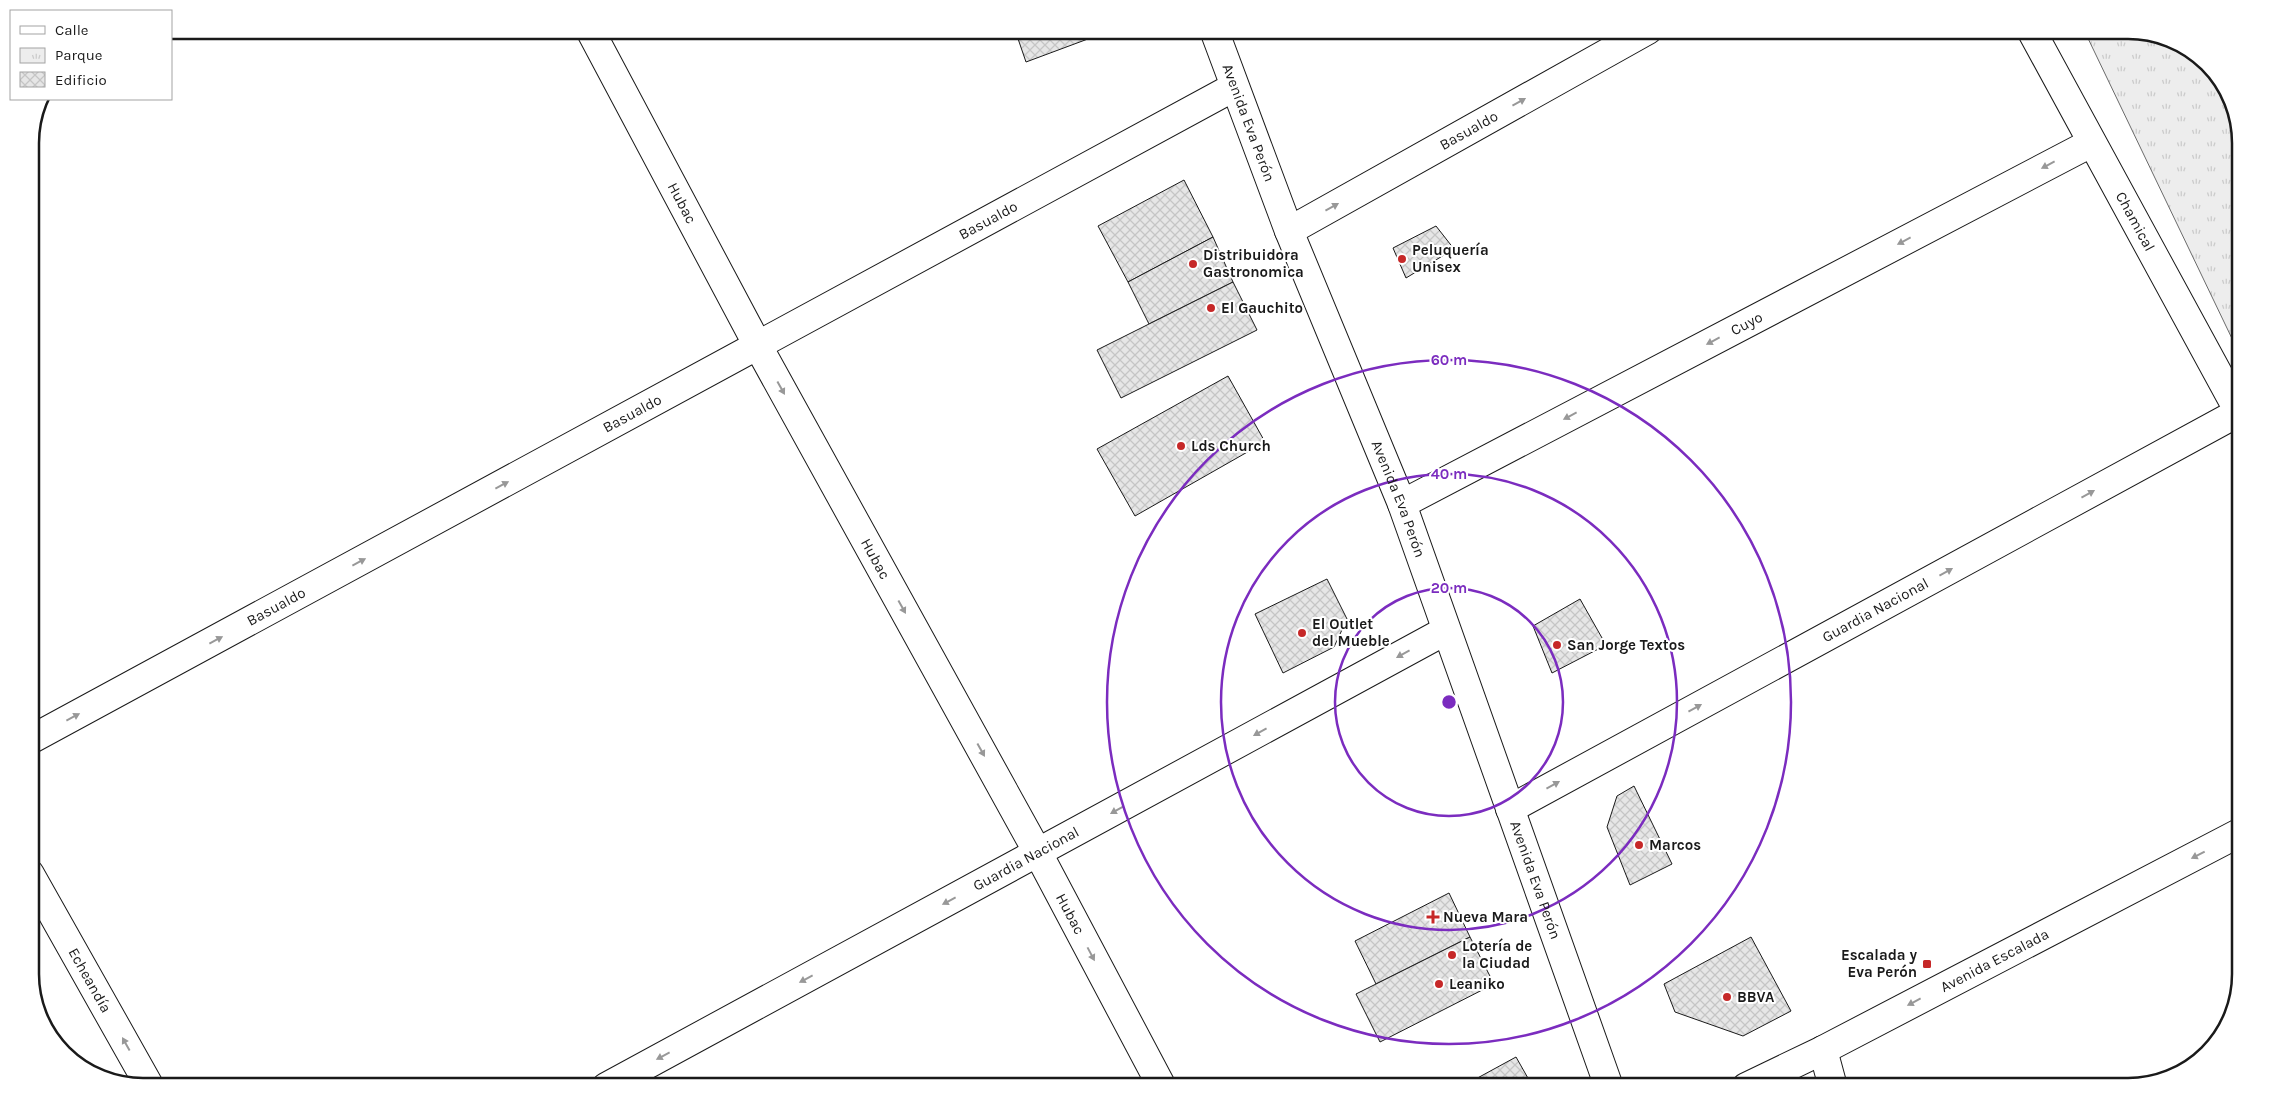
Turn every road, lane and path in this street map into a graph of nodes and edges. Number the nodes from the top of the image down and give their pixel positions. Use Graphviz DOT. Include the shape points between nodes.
graph roads {
  1 [pos="595,39"];
  2 [pos="1217,39"];
  3 [pos="1632,39"];
  4 [pos="2036,39"];
  5 [pos="1234,87"];
  6 [pos="2091,142"];
  7 [pos="1289,231"];
  8 [pos="758,346"];
  9 [pos="2232,397"];
  10 [pos="2232,415"];
  11 [pos="1402,504"];
  12 [pos="1445,631"];
  13 [pos="39,735"];
  14 [pos="1510,809"];
  15 [pos="2232,837"];
  16 [pos="1038,853"];
  17 [pos="39,890"];
  18 [pos="1823,1050"];
  19 [pos="145,1078"];
  20 [pos="623,1078"];
  21 [pos="1157,1078"];
  22 [pos="1606,1078"];
  23 [pos="1765,1078"];
  24 [pos="1831,1078"];
  1 -- 8 [label="street, Hubac"];
  2 -- 5 [label="street, Avenida Eva Perón"];
  7 -- 3 [label="street, Basualdo, one-way"];
  4 -- 6 [label="street, Chamical"];
  5 -- 7 [label="street, Avenida Eva Perón"];
  5 -- 8 [label="street, Basualdo"];
  6 -- 9 [label="street, Chamical"];
  6 -- 11 [label="street, Cuyo, one-way"];
  7 -- 11 [label="street, Avenida Eva Perón"];
  13 -- 8 [label="street, Basualdo, one-way"];
  8 -- 16 [label="street, Hubac, one-way"];
  14 -- 10 [label="street, Guardia Nacional, one-way"];
  11 -- 12 [label="street, Avenida Eva Perón"];
  12 -- 14 [label="street, Avenida Eva Perón"];
  12 -- 16 [label="street, Guardia Nacional, one-way"];
  14 -- 22 [label="street, Avenida Eva Perón"];
  15 -- 18 [label="street, Avenida Escalada, one-way"];
  16 -- 20 [label="street, Guardia Nacional, one-way"];
  16 -- 21 [label="street, Hubac, one-way"];
  19 -- 17 [label="street, Echeandía, one-way"];
  18 -- 23 [label="street, Avenida Escalada"];
  18 -- 24 [label="street"];
}
